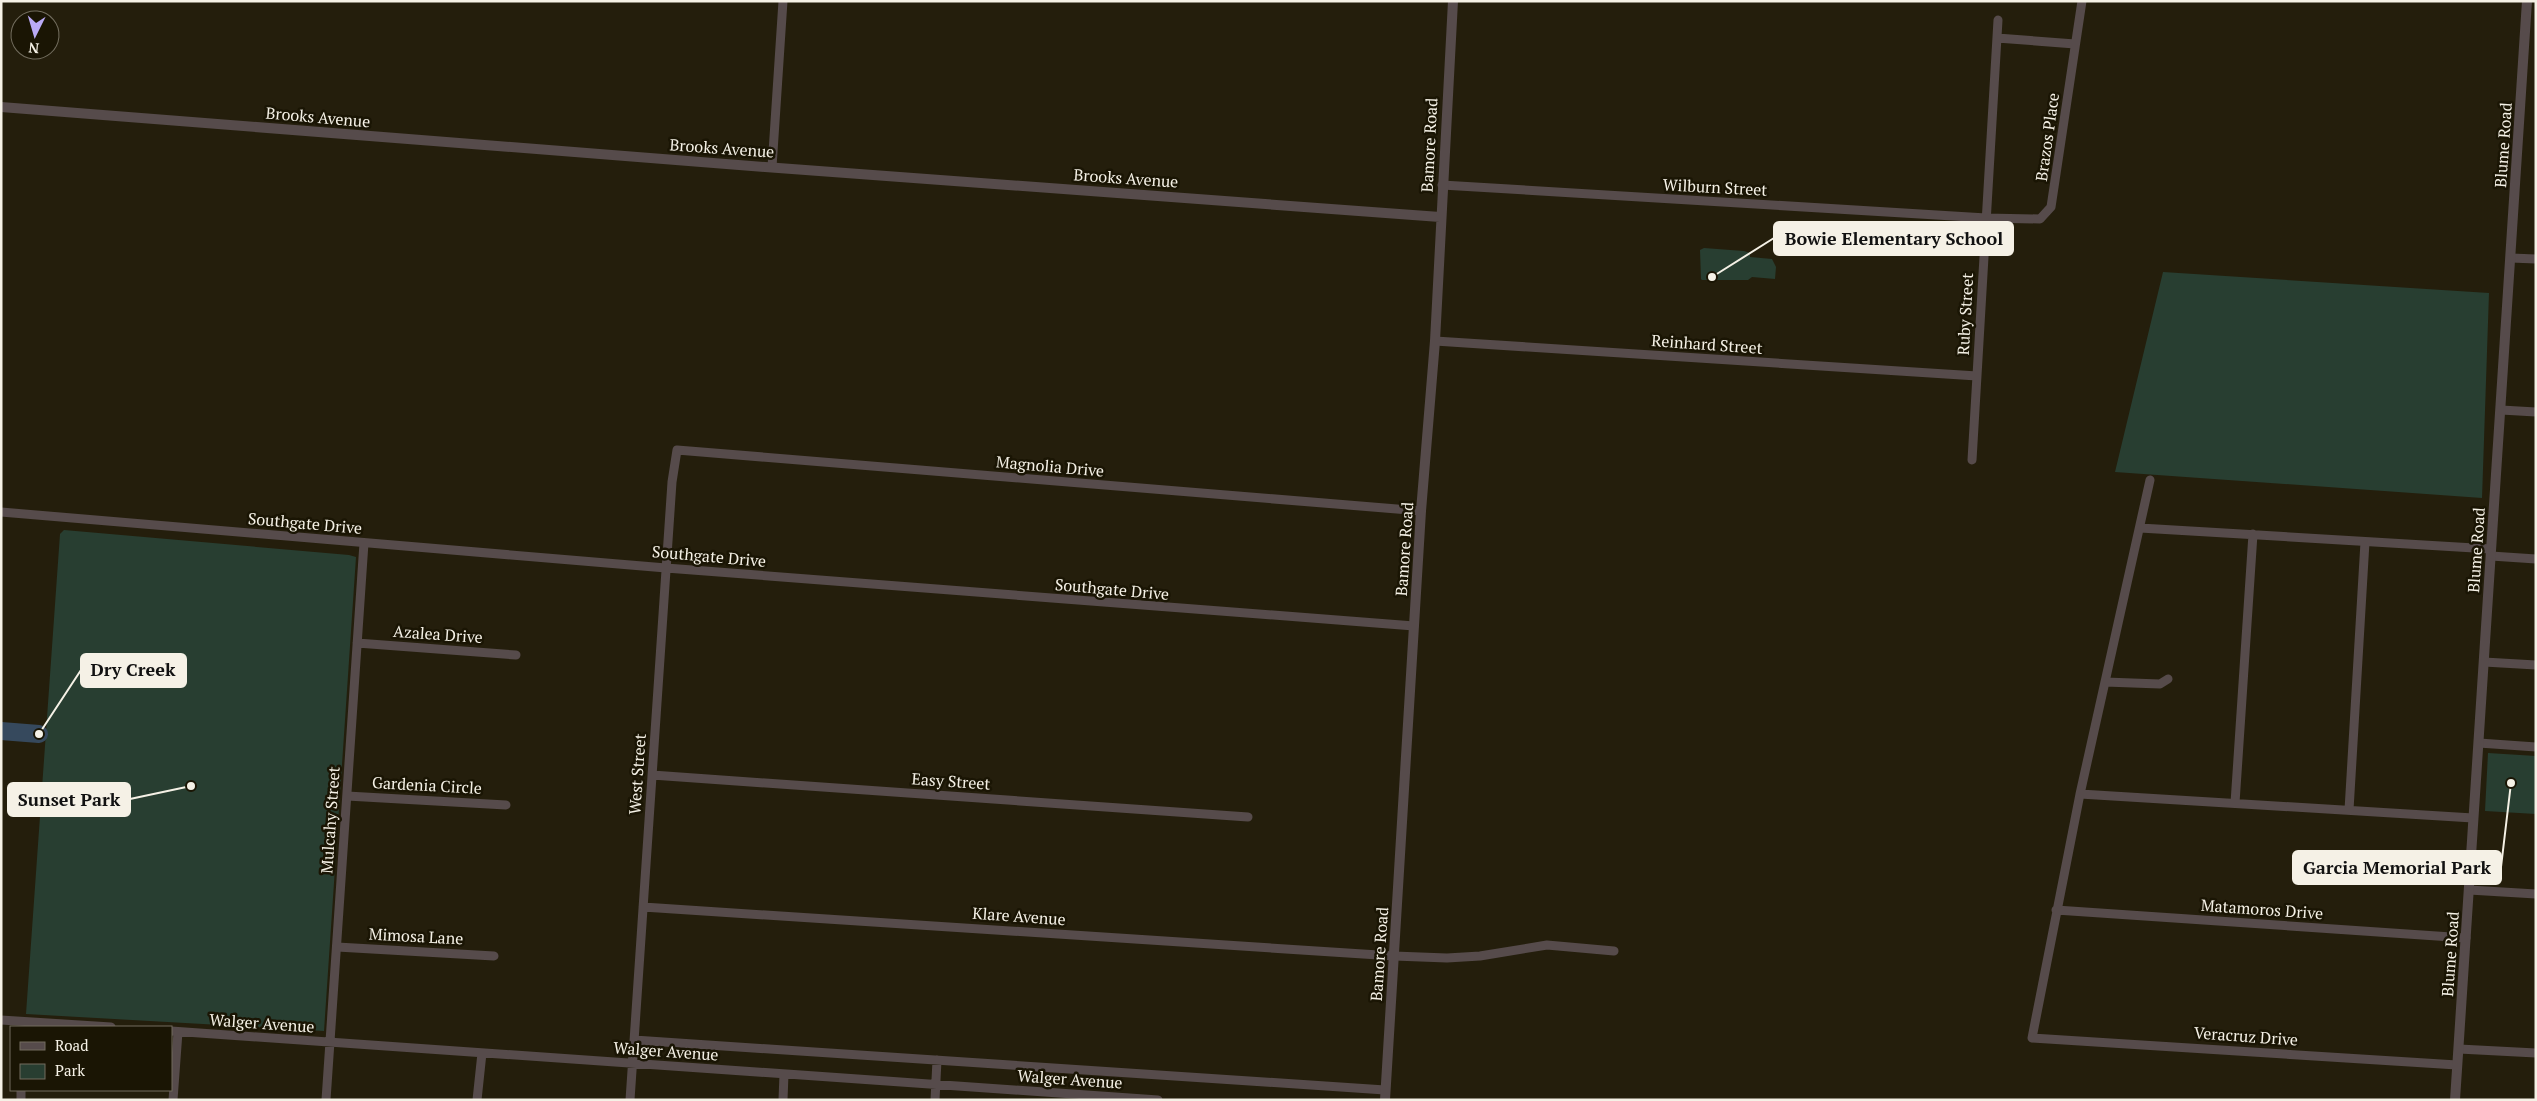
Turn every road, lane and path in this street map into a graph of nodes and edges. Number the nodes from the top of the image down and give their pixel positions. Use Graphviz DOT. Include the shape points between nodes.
graph roads {
  1 [pos="783,1"];
  2 [pos="1453,1"];
  3 [pos="2082,1"];
  4 [pos="2527,1"];
  5 [pos="1998,20"];
  6 [pos="1997,38"];
  7 [pos="2075,44"];
  8 [pos="1,107"];
  9 [pos="772,167"];
  10 [pos="1442,185"];
  11 [pos="1440,217"];
  12 [pos="1986,218"];
  13 [pos="2511,258"];
  14 [pos="2536,260"];
  15 [pos="1435,341"];
  16 [pos="1977,376"];
  17 [pos="2501,410"];
  18 [pos="2536,412"];
  19 [pos="677,450"];
  20 [pos="1972,460"];
  21 [pos="2150,480"];
  22 [pos="1421,511"];
  23 [pos="1,512"];
  24 [pos="2140,528"];
  25 [pos="2253,534"];
  26 [pos="2365,542"];
  27 [pos="364,543"];
  28 [pos="2491,553"];
  29 [pos="2536,559"];
  30 [pos="666,568"];
  31 [pos="1414,626"];
  32 [pos="357,643"];
  33 [pos="516,655"];
  34 [pos="2484,662"];
  35 [pos="2536,665"];
  36 [pos="2168,679"];
  37 [pos="2105,682"];
  38 [pos="2478,743"];
  39 [pos="2536,747"];
  40 [pos="652,775"];
  41 [pos="2080,794"];
  42 [pos="347,796"];
  43 [pos="2235,804"];
  44 [pos="506,805"];
  45 [pos="2349,810"];
  46 [pos="1248,817"];
  47 [pos="2473,818"];
  48 [pos="2469,890"];
  49 [pos="2536,894"];
  50 [pos="643,907"];
  51 [pos="2056,910"];
  52 [pos="2466,938"];
  53 [pos="337,947"];
  54 [pos="1614,951"];
  55 [pos="494,956"];
  56 [pos="1394,956"];
  57 [pos="1,1020"];
  58 [pos="26,1024"];
  59 [pos="83,1026"];
  60 [pos="174,1032"];
  61 [pos="634,1040"];
  62 [pos="330,1042"];
  63 [pos="2459,1049"];
  64 [pos="482,1053"];
  65 [pos="2536,1053"];
  66 [pos="937,1060"];
  67 [pos="632,1063"];
  68 [pos="2457,1065"];
  69 [pos="784,1074"];
  70 [pos="936,1084"];
  71 [pos="1385,1095"];
  72 [pos="1083,1097"];
  73 [pos="173,1100"];
  74 [pos="326,1100"];
  75 [pos="477,1100"];
  76 [pos="630,1100"];
  77 [pos="783,1100"];
  78 [pos="935,1100"];
  79 [pos="1158,1100"];
  80 [pos="2455,1100"];
  1 -- 9 [label="street"];
  2 -- 10 [label="street, Bamore Road"];
  3 -- 7 [label="street, Brazos Place"];
  4 -- 13 [label="street, Blume Road"];
  5 -- 6 [label="street, Ruby Street"];
  6 -- 7 [label="street"];
  6 -- 12 [label="street, Ruby Street"];
  7 -- 12 [label="street, Brazos Place" via="2051,207 2040,219"];
  8 -- 9 [label="street, Brooks Avenue"];
  9 -- 11 [label="street, Brooks Avenue"];
  10 -- 11 [label="street, Bamore Road"];
  10 -- 12 [label="street, Wilburn Street"];
  11 -- 15 [label="street, Bamore Road"];
  12 -- 16 [label="street, Ruby Street"];
  13 -- 14 [label="street"];
  13 -- 17 [label="street, Blume Road"];
  15 -- 16 [label="street, Reinhard Street"];
  15 -- 22 [label="street, Bamore Road"];
  16 -- 20 [label="street, Ruby Street"];
  17 -- 18 [label="street"];
  17 -- 28 [label="street, Blume Road"];
  19 -- 22 [label="street, Magnolia Drive"];
  19 -- 30 [label="street, West Street"];
  21 -- 24 [label="street"];
  22 -- 31 [label="street, Bamore Road"];
  23 -- 27 [label="street, Southgate Drive"];
  24 -- 25 [label="street"];
  24 -- 37 [label="street"];
  25 -- 26 [label="street"];
  25 -- 43 [label="street"];
  26 -- 28 [label="street"];
  26 -- 45 [label="street"];
  27 -- 30 [label="street, Southgate Drive"];
  27 -- 32 [label="street, Mulcahy Street"];
  28 -- 29 [label="street"];
  28 -- 34 [label="street, Blume Road"];
  30 -- 31 [label="street, Southgate Drive"];
  30 -- 40 [label="street, West Street"];
  31 -- 56 [label="street, Bamore Road"];
  32 -- 33 [label="street, Azalea Drive"];
  32 -- 42 [label="street, Mulcahy Street"];
  34 -- 35 [label="street"];
  34 -- 38 [label="street, Blume Road"];
  36 -- 37 [label="street" via="2160,684"];
  37 -- 41 [label="street"];
  38 -- 39 [label="street"];
  38 -- 47 [label="street, Blume Road"];
  40 -- 46 [label="street, Easy Street"];
  40 -- 50 [label="street, West Street"];
  41 -- 43 [label="street"];
  41 -- 51 [label="street"];
  42 -- 44 [label="street, Gardenia Circle"];
  42 -- 53 [label="street, Mulcahy Street"];
  43 -- 45 [label="street"];
  45 -- 47 [label="street"];
  47 -- 48 [label="street, Blume Road"];
  48 -- 49 [label="street"];
  48 -- 52 [label="street, Blume Road"];
  50 -- 56 [label="street, Klare Avenue"];
  50 -- 61 [label="street, West Street"];
  51 -- 52 [label="street, Matamoros Drive"];
  51 -- 68 [label="street, Veracruz Drive" via="2032,1038"];
  52 -- 63 [label="street, Blume Road"];
  53 -- 55 [label="street, Mimosa Lane"];
  53 -- 62 [label="street, Mulcahy Street"];
  54 -- 56 [label="street, Klare Avenue" via="1547,945 1480,956"];
  56 -- 71 [label="street, Bamore Road"];
  57 -- 58 [label="street"];
  58 -- 59 [label="street"];
  60 -- 62 [label="street, Walger Avenue"];
  60 -- 73 [label="street"];
  61 -- 66 [label="street, Walger Avenue"];
  61 -- 67 [label="street, West Street"];
  62 -- 64 [label="street, Walger Avenue"];
  62 -- 74 [label="street, Mulcahy Street"];
  63 -- 65 [label="street"];
  63 -- 68 [label="street, Blume Road"];
  64 -- 67 [label="street, Walger Avenue"];
  64 -- 75 [label="street"];
  66 -- 70 [label="street"];
  66 -- 71 [label="street, Walger Avenue"];
  67 -- 69 [label="street, Walger Avenue"];
  67 -- 76 [label="street, West Street"];
  68 -- 80 [label="street, Blume Road"];
  69 -- 70 [label="street, Walger Avenue"];
  69 -- 77 [label="street"];
  70 -- 72 [label="street, Walger Avenue"];
  70 -- 78 [label="street"];
  72 -- 79 [label="street, Walger Avenue"];
}
